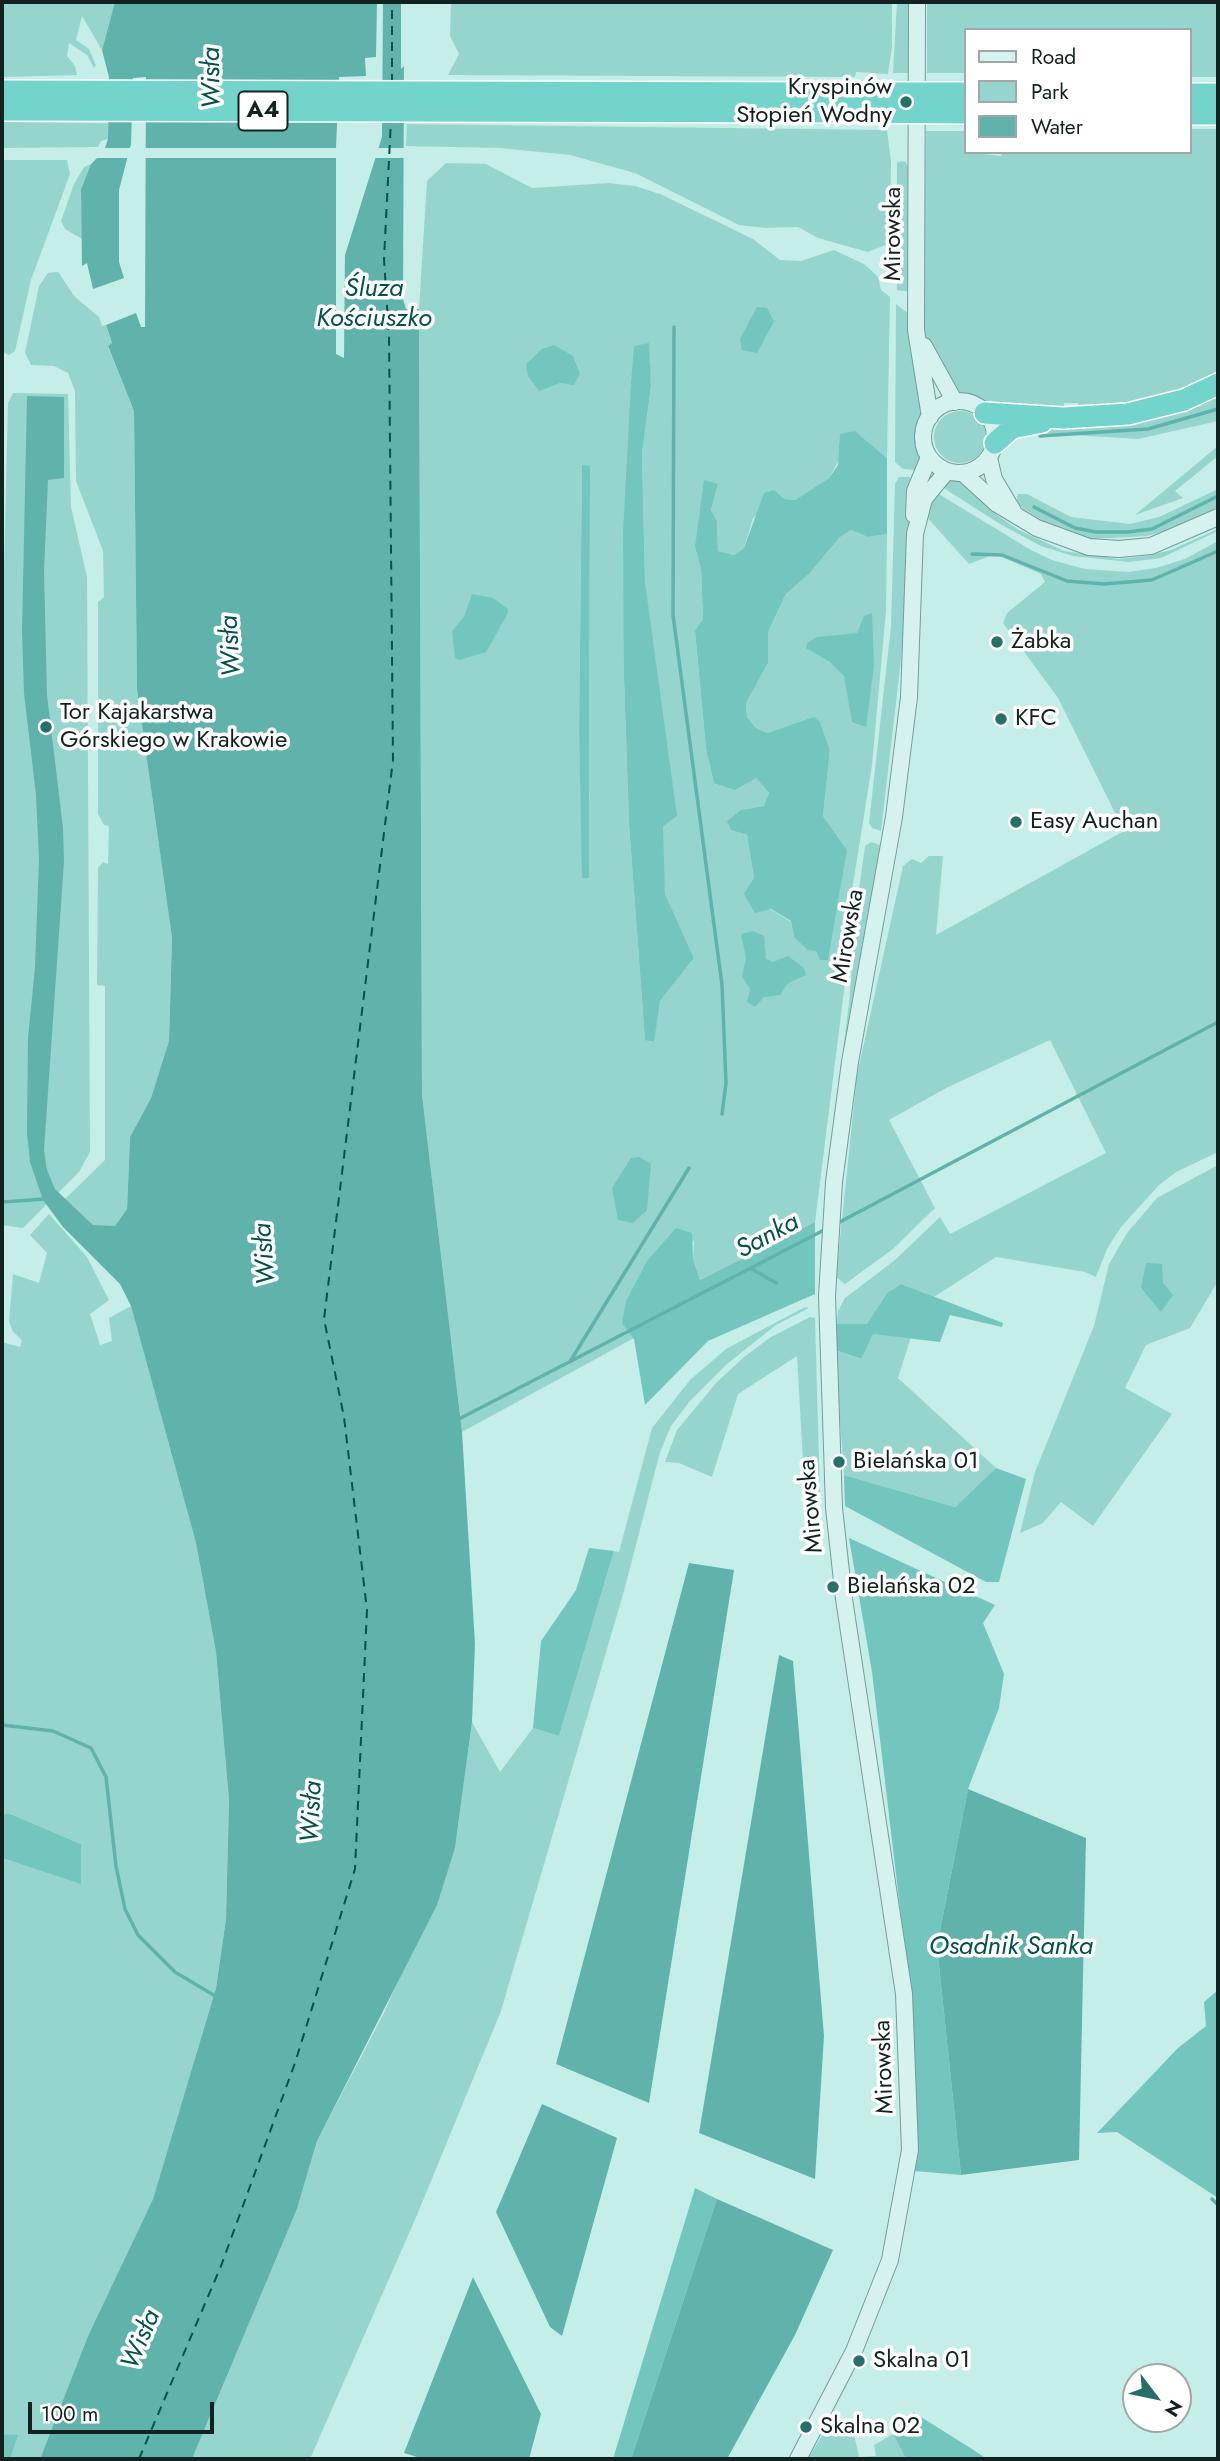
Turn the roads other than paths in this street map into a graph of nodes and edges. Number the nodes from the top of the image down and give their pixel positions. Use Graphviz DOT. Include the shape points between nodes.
graph roads {
  1 [pos="917,2"];
  2 [pos="2,91"];
  3 [pos="964,93"];
  4 [pos="1192,94"];
  5 [pos="1218,94"];
  6 [pos="63,101"];
  7 [pos="845,103"];
  8 [pos="2,110"];
  9 [pos="964,113"];
  10 [pos="1192,114"];
  11 [pos="1218,114"];
  12 [pos="916,330"];
  13 [pos="1218,384"];
  14 [pos="955,402"];
  15 [pos="985,413"];
  16 [pos="930,417"];
  17 [pos="1063,418"];
  18 [pos="992,450"];
  19 [pos="929,457"];
  20 [pos="955,472"];
  21 [pos="1014,513"];
  22 [pos="1218,517"];
  23 [pos="916,528"];
  24 [pos="797,2459"];
  1 -- 12 [label="main road, Mirowska"];
  2 -- 6 [label="highway, A4"];
  3 -- 7 [label="highway, A4, bridge"];
  4 -- 5 [label="highway"];
  6 -- 7 [label="highway, A4"];
  6 -- 8 [label="highway, A4"];
  7 -- 9 [label="highway, A4, bridge"];
  10 -- 11 [label="highway"];
  12 -- 14 [label="main road, Mirowska"];
  12 -- 16 [label="main road, Mirowska"];
  13 -- 17 [label="highway" via="1184,400 1139,412"];
  14 -- 15 [label="main road" via="971,404"];
  14 -- 16 [label="main road"];
  15 -- 17 [label="highway"];
  15 -- 18 [label="main road" via="992,424"];
  16 -- 19 [label="main road" via="924,437"];
  17 -- 18 [label="highway" via="1012,428"];
  18 -- 20 [label="main road" via="978,468"];
  18 -- 21 [label="main road" via="994,479"];
  19 -- 20 [label="main road"];
  19 -- 23 [label="main road, Mirowska" via="914,497"];
  20 -- 21 [label="main road"];
  20 -- 23 [label="main road, Mirowska" via="927,494"];
  21 -- 22 [label="main road" via="1057,538 1119,549 1167,541"];
  23 -- 24 [label="main road, Mirowska" via="909,697 896,802 850,1062 834,1182 828,1287 834,1508 904,1994 910,2150 886,2271 849,2362"];
}
